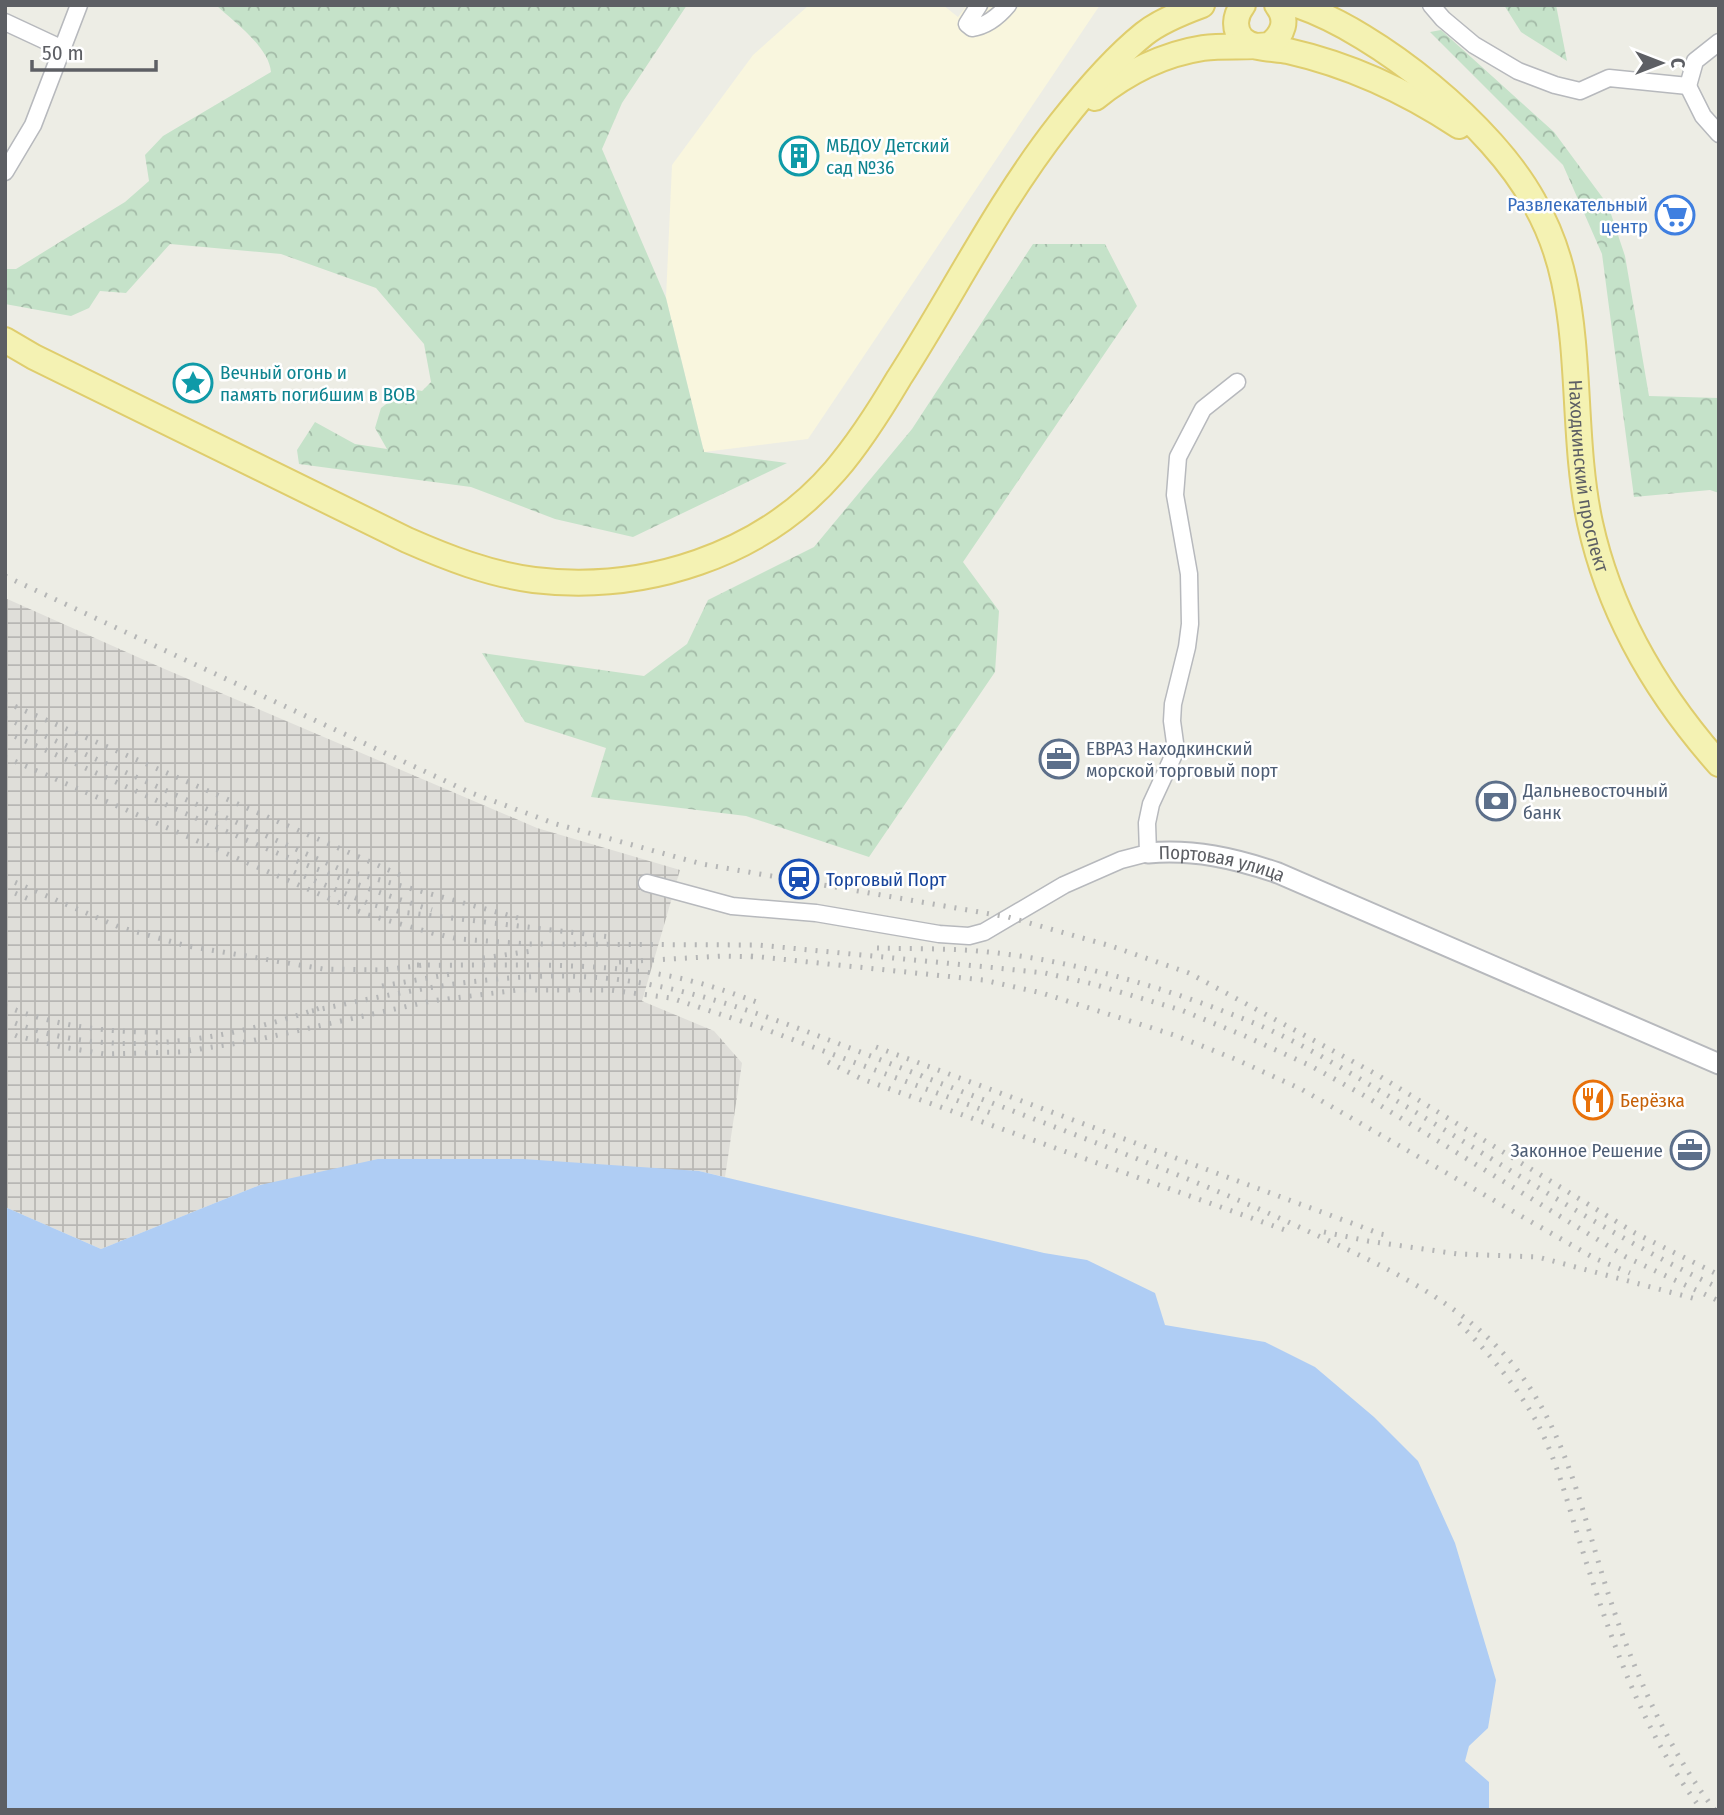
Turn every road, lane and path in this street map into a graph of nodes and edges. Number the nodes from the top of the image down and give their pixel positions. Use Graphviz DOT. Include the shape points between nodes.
graph roads {
  1 [pos="79,5"];
  2 [pos="979,5"];
  3 [pos="1008,5"];
  4 [pos="1202,5"];
  5 [pos="1243,5"];
  6 [pos="1277,5"];
  7 [pos="1297,5"];
  8 [pos="1431,5"];
  9 [pos="5,22"];
  10 [pos="1719,42"];
  11 [pos="1258,46"];
  12 [pos="63,49"];
  13 [pos="1688,86"];
  14 [pos="1719,134"];
  15 [pos="1045,143"];
  16 [pos="1511,168"];
  17 [pos="5,172"];
  18 [pos="5,340"];
  19 [pos="1237,382"];
  20 [pos="1719,764"];
  21 [pos="1148,853"];
  22 [pos="647,883"];
  23 [pos="1719,1064"];
  1 -- 12 [label="street"];
  2 -- 3 [label="street" via="967,24 972,28 992,21"];
  4 -- 15 [label="main road" via="1145,33"];
  5 -- 11 [label="main road" via="1236,19 1237,31 1249,44"];
  6 -- 11 [label="main road" via="1283,29 1278,39"];
  7 -- 16 [label="main road" via="1326,16 1402,63 1475,127"];
  8 -- 13 [label="street" via="1474,45 1518,71 1555,85 1580,91 1609,78"];
  9 -- 12 [label="street"];
  10 -- 13 [label="street" via="1695,61"];
  11 -- 15 [label="main road" via="1202,48 1142,68 1071,116"];
  11 -- 16 [label="main road" via="1318,59 1396,89 1457,125"];
  12 -- 17 [label="street" via="33,124"];
  13 -- 14 [label="street" via="1703,116"];
  15 -- 18 [label="main road" via="874,419 835,471 801,505 764,531 686,568 649,576 547,581 459,563"];
  16 -- 20 [label="main road, Находкинский проспект" via="1534,201 1554,243 1564,282 1583,482 1612,595 1650,672"];
  19 -- 21 [label="street, Портовая улица" via="1203,409 1178,457 1175,495 1189,573 1190,624 1173,704 1176,750 1151,804"];
  21 -- 22 [label="street" via="1064,885 984,932 968,936 816,913 732,906"];
  21 -- 23 [label="street, Портовая улица" via="1206,853 1278,873"];
}
